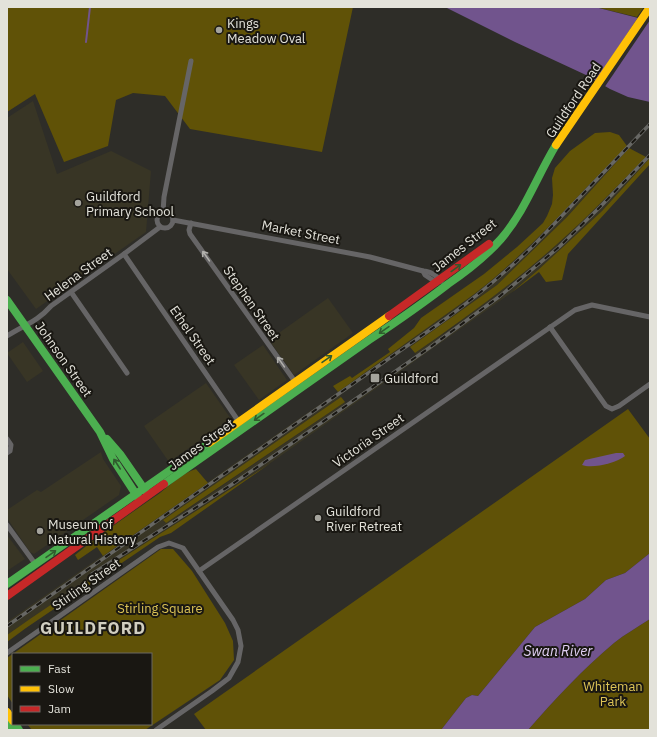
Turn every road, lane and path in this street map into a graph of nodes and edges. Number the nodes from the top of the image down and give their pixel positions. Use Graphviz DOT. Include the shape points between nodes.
graph roads {
  1 [pos="650,7"];
  2 [pos="191,61"];
  3 [pos="522,209"];
  4 [pos="163,212"];
  5 [pos="173,220"];
  6 [pos="191,223"];
  7 [pos="160,227"];
  8 [pos="124,254"];
  9 [pos="441,285"];
  10 [pos="71,292"];
  11 [pos="7,300"];
  12 [pos="416,308"];
  13 [pos="650,317"];
  14 [pos="379,323"];
  15 [pos="25,324"];
  16 [pos="550,327"];
  17 [pos="7,336"];
  18 [pos="128,373"];
  19 [pos="295,382"];
  20 [pos="309,382"];
  21 [pos="650,384"];
  22 [pos="241,425"];
  23 [pos="100,432"];
  24 [pos="7,439"];
  25 [pos="8,452"];
  26 [pos="144,489"];
  27 [pos="135,495"];
  28 [pos="149,496"];
  29 [pos="140,502"];
  30 [pos="7,525"];
  31 [pos="35,565"];
  32 [pos="199,571"];
  33 [pos="41,573"];
  34 [pos="7,584"];
  35 [pos="7,596"];
  36 [pos="7,652"];
  37 [pos="7,723"];
  38 [pos="12,730"];
  39 [pos="156,730"];
  1 -- 3 [label="main road, Guildford Road" via="559,141"];
  2 -- 4 [label="street"];
  3 -- 9 [label="main road, James Street" via="496,238"];
  4 -- 5 [label="street" via="171,214"];
  4 -- 7 [label="street" via="157,218"];
  5 -- 6 [label="street, Market Street"];
  5 -- 7 [label="street" via="170,226"];
  6 -- 9 [label="street, Market Street" via="370,257 423,271"];
  19 -- 6 [label="street, Stephen Street, one-way" via="190,234"];
  7 -- 8 [label="street, Helena Street"];
  8 -- 10 [label="street, Helena Street"];
  8 -- 22 [label="street, Ethel Street"];
  9 -- 12 [label="main road, James Street"];
  9 -- 14 [label="main road, James Street"];
  10 -- 15 [label="street, Helena Street" via="33,322"];
  10 -- 18 [label="street"];
  11 -- 15 [label="main road, Johnson Street"];
  12 -- 14 [label="main road" via="407,306"];
  12 -- 20 [label="main road, James Street, one-way"];
  13 -- 16 [label="street" via="592,305 575,310"];
  19 -- 14 [label="main road, James Street, one-way"];
  15 -- 17 [label="street, Helena Street"];
  15 -- 23 [label="main road, Johnson Street"];
  16 -- 21 [label="street" via="606,406 612,409 619,406"];
  16 -- 32 [label="street, Victoria Street"];
  19 -- 20 [label="street"];
  19 -- 22 [label="main road, James Street"];
  20 -- 22 [label="main road, James Street, one-way"];
  22 -- 26 [label="main road, James Street"];
  22 -- 28 [label="main road, James Street"];
  23 -- 26 [label="main road, Johnson Street" via="120,454"];
  27 -- 23 [label="main road, Johnson Street, one-way"];
  24 -- 25 [label="street" via="11,445"];
  26 -- 27 [label="main road, James Street"];
  26 -- 28 [label="main road, Johnson Street"];
  27 -- 29 [label="main road, Johnson Street"];
  31 -- 27 [label="main road, James Street, one-way"];
  28 -- 29 [label="main road, James Street"];
  29 -- 33 [label="main road, James Street"];
  30 -- 31 [label="street"];
  31 -- 33 [label="street"];
  31 -- 34 [label="main road, James Street"];
  32 -- 36 [label="street, Stirling Street" via="183,548 169,544 158,547"];
  32 -- 39 [label="street" via="238,630 241,646 238,662 232,674 221,685"];
  33 -- 35 [label="main road, James Street"];
  37 -- 38 [label="main road"];
}
